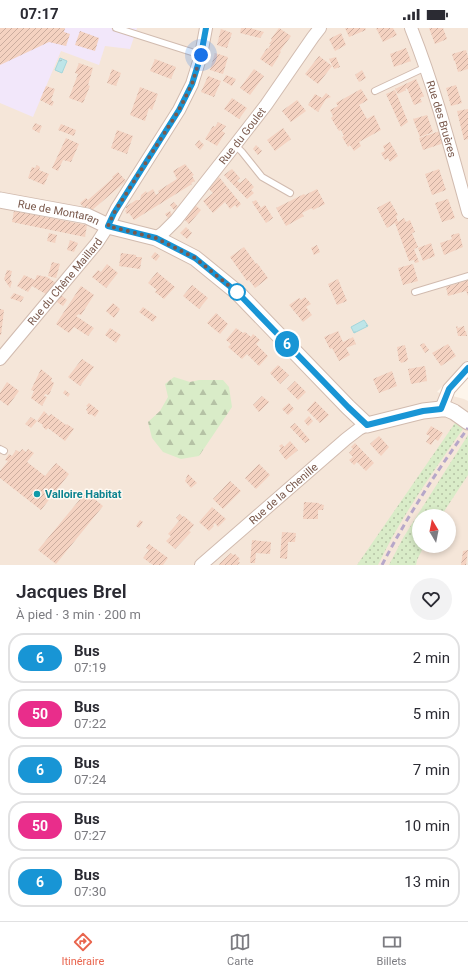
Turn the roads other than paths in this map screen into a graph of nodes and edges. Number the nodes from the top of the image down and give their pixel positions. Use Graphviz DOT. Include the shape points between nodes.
graph roads {
  1 [pos="116,28"];
  2 [pos="206,28"];
  3 [pos="320,28"];
  4 [pos="411,28"];
  5 [pos="201,55"];
  6 [pos="426,67"];
  7 [pos="375,91"];
  8 [pos="235,145"];
  9 [pos="290,193"];
  10 [pos="0,200"];
  11 [pos="468,212"];
  12 [pos="108,226"];
  13 [pos="156,238"];
  14 [pos="468,276"];
  15 [pos="415,292"];
  16 [pos="0,359"];
  17 [pos="468,368"];
  18 [pos="441,409"];
  19 [pos="468,422"];
  20 [pos="367,425"];
  21 [pos="201,565"];
  1 -- 5 [label="lane"];
  2 -- 5 [label="street, Rue du Chêne Maillard"];
  3 -- 8 [label="street, Rue du Goulet"];
  4 -- 6 [label="street, Rue des Bruères"];
  5 -- 12 [label="street, Rue du Chêne Maillard" via="192,84 179,110"];
  6 -- 7 [label="lane"];
  6 -- 11 [label="street, Rue des Bruères"];
  8 -- 9 [label="lane" via="262,176"];
  8 -- 13 [label="street, Rue du Goulet" via="176,220"];
  10 -- 12 [label="street, Rue de Montaran" via="87,216"];
  12 -- 13 [label="street, Rue de Montaran"];
  12 -- 16 [label="street, Rue du Chêne Maillard" via="97,243"];
  13 -- 20 [label="street, Rue de Montaran" via="195,258 238,293"];
  14 -- 15 [label="lane"];
  17 -- 18 [label="street" via="449,389"];
  18 -- 19 [label="street" via="454,412"];
  18 -- 20 [label="street"];
  20 -- 21 [label="street, Rue de la Chenille" via="346,439"];
}
